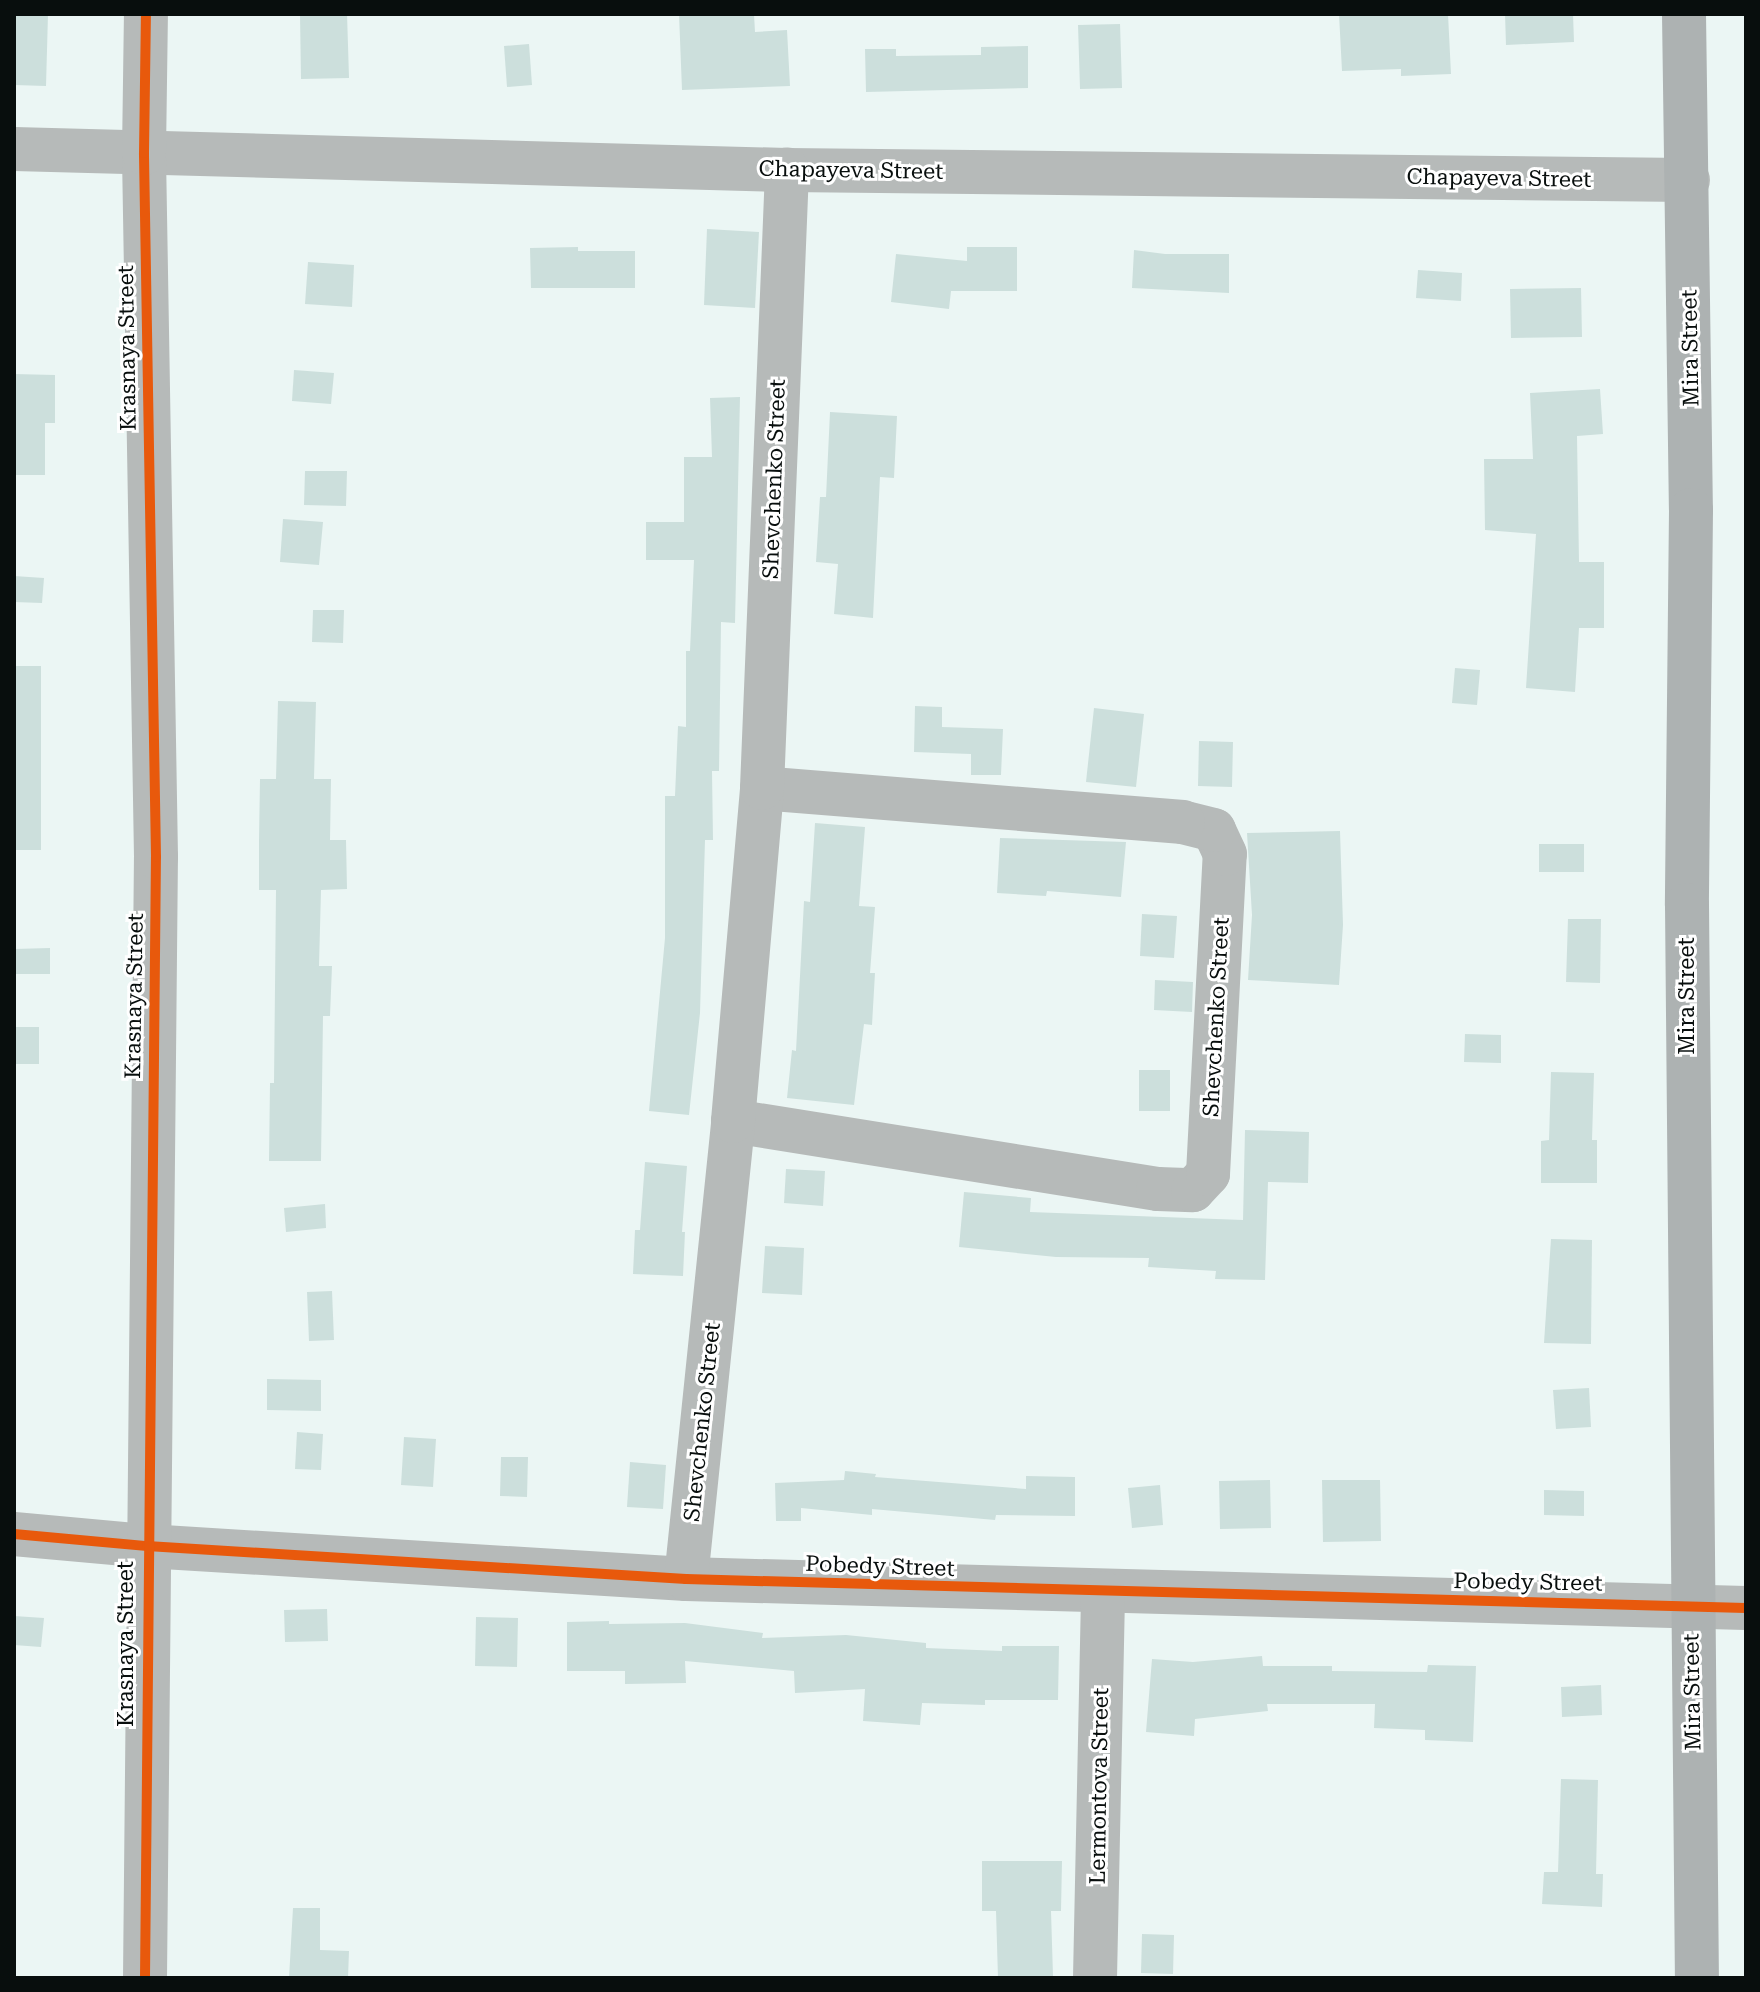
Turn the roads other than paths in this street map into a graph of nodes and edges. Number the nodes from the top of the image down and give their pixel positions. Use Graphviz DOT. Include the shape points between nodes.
graph roads {
  1 [pos="146,14"];
  2 [pos="1684,14"];
  3 [pos="14,149"];
  4 [pos="144,153"];
  5 [pos="787,170"];
  6 [pos="1688,180"];
  7 [pos="762,788"];
  8 [pos="733,1121"];
  9 [pos="14,1534"];
  10 [pos="147,1546"];
  11 [pos="686,1579"];
  12 [pos="1103,1593"];
  13 [pos="1691,1605"];
  14 [pos="1746,1608"];
  15 [pos="145,1978"];
  16 [pos="1095,1978"];
  17 [pos="1697,1978"];
  1 -- 4 [label="street, Krasnaya Street"];
  2 -- 6 [label="main road, Mira Street"];
  3 -- 4 [label="street, Chapayeva Street"];
  4 -- 5 [label="street, Chapayeva Street"];
  4 -- 10 [label="street, Krasnaya Street" via="156,857"];
  5 -- 6 [label="street, Chapayeva Street"];
  5 -- 7 [label="street, Shevchenko Street"];
  6 -- 13 [label="main road, Mira Street"];
  7 -- 8 [label="street, Shevchenko Street"];
  7 -- 8 [label="street, Shevchenko Street" via="1183,822 1214,830 1225,854 1208,1174 1193,1190 1158,1189"];
  8 -- 11 [label="street, Shevchenko Street"];
  9 -- 10 [label="street, Pobedy Street"];
  10 -- 11 [label="street, Pobedy Street"];
  10 -- 15 [label="street, Krasnaya Street"];
  11 -- 12 [label="street, Pobedy Street"];
  12 -- 13 [label="street, Pobedy Street"];
  12 -- 16 [label="street, Lermontova Street"];
  13 -- 14 [label="street, Pobedy Street"];
  13 -- 17 [label="main road, Mira Street"];
}
